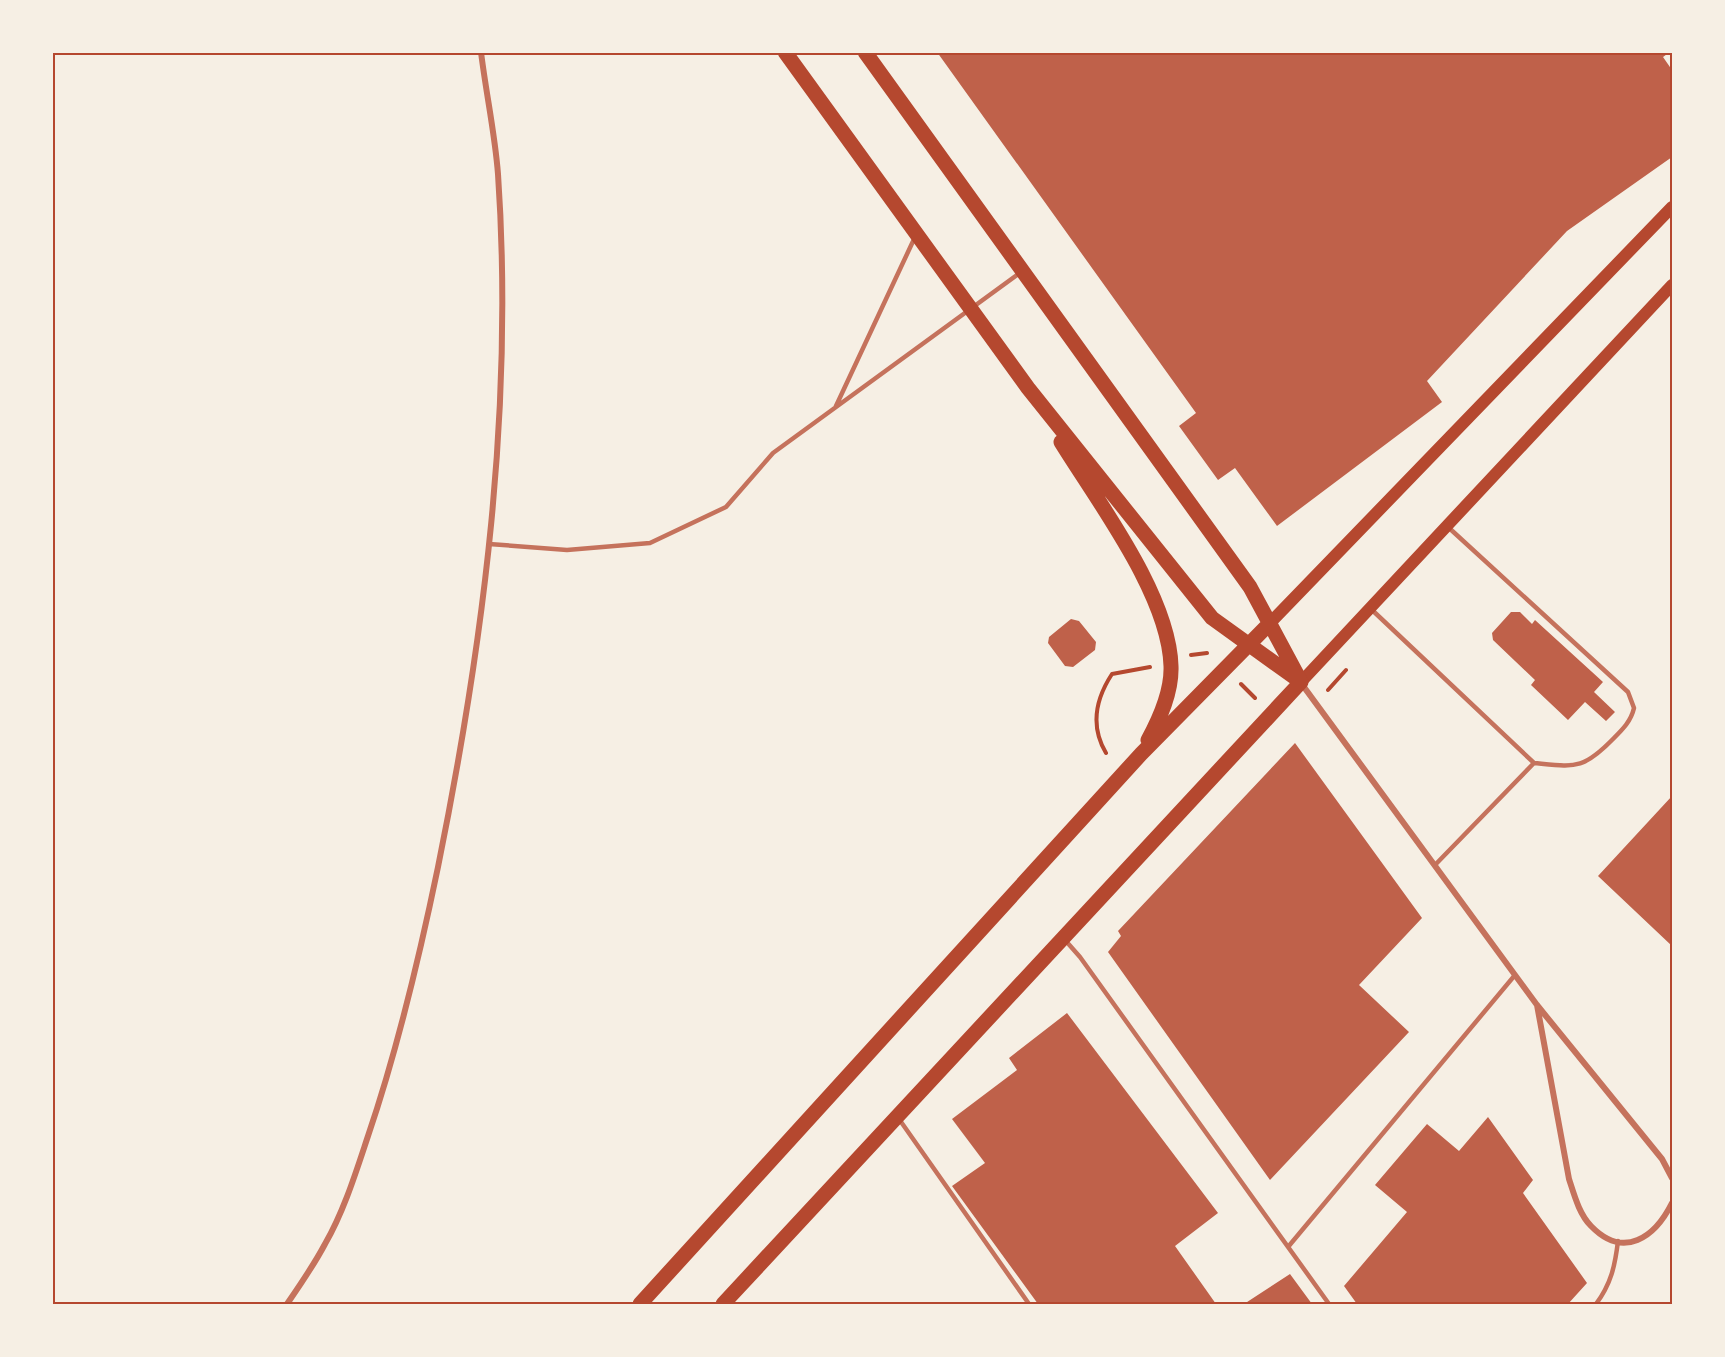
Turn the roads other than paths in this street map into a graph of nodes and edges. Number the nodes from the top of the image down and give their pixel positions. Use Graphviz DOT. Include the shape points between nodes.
graph roads {
  1 [pos="481,52"];
  2 [pos="785,52"];
  3 [pos="865,52"];
  4 [pos="1672,207"];
  5 [pos="917,234"];
  6 [pos="1023,271"];
  7 [pos="1672,285"];
  8 [pos="970,310"];
  9 [pos="1028,388"];
  10 [pos="836,406"];
  11 [pos="1447,526"];
  12 [pos="489,544"];
  13 [pos="1371,608"];
  14 [pos="1270,622"];
  15 [pos="1249,645"];
  16 [pos="1301,682"];
  17 [pos="1141,754"];
  18 [pos="1534,763"];
  19 [pos="1435,865"];
  20 [pos="1063,939"];
  21 [pos="1515,975"];
  22 [pos="1537,1005"];
  23 [pos="897,1116"];
  24 [pos="1672,1178"];
  25 [pos="1672,1203"];
  26 [pos="1618,1240"];
  27 [pos="1288,1247"];
  28 [pos="287,1305"];
  29 [pos="640,1305"];
  30 [pos="723,1305"];
  31 [pos="1029,1305"];
  32 [pos="1329,1305"];
  33 [pos="1596,1305"];
  1 -- 12 [label="street" via="498,171 501,254 496,492"];
  2 -- 5 [label="main road"];
  3 -- 6 [label="main road"];
  4 -- 14 [label="main road"];
  5 -- 8 [label="main road"];
  5 -- 10 [label="lane"];
  6 -- 8 [label="lane"];
  6 -- 14 [label="main road" via="1250,587"];
  7 -- 11 [label="main road"];
  8 -- 9 [label="main road"];
  8 -- 10 [label="lane"];
  9 -- 15 [label="main road" via="1212,618"];
  9 -- 17 [label="main road" via="1137,567 1161,621 1171,667 1164,705"];
  10 -- 12 [label="lane" via="773,453 726,507 650,543 567,550"];
  11 -- 13 [label="main road"];
  11 -- 18 [label="lane" via="1633,699 1632,718 1595,758 1571,766"];
  12 -- 28 [label="street" via="454,787 394,1060 355,1175 326,1243"];
  13 -- 16 [label="main road"];
  13 -- 18 [label="lane"];
  14 -- 15 [label="main road"];
  14 -- 16 [label="main road"];
  15 -- 16 [label="main road"];
  15 -- 17 [label="main road"];
  16 -- 19 [label="street"];
  16 -- 20 [label="main road"];
  17 -- 29 [label="main road"];
  18 -- 19 [label="lane"];
  19 -- 21 [label="street"];
  20 -- 23 [label="main road"];
  20 -- 27 [label="lane" via="1080,957"];
  21 -- 22 [label="street"];
  21 -- 27 [label="lane"];
  22 -- 24 [label="street" via="1662,1160"];
  22 -- 26 [label="street" via="1572,1188 1590,1226 1609,1239"];
  23 -- 30 [label="main road"];
  23 -- 31 [label="lane"];
  25 -- 26 [label="street" via="1651,1234 1630,1243"];
  26 -- 33 [label="lane" via="1614,1272"];
  27 -- 32 [label="lane"];
}
